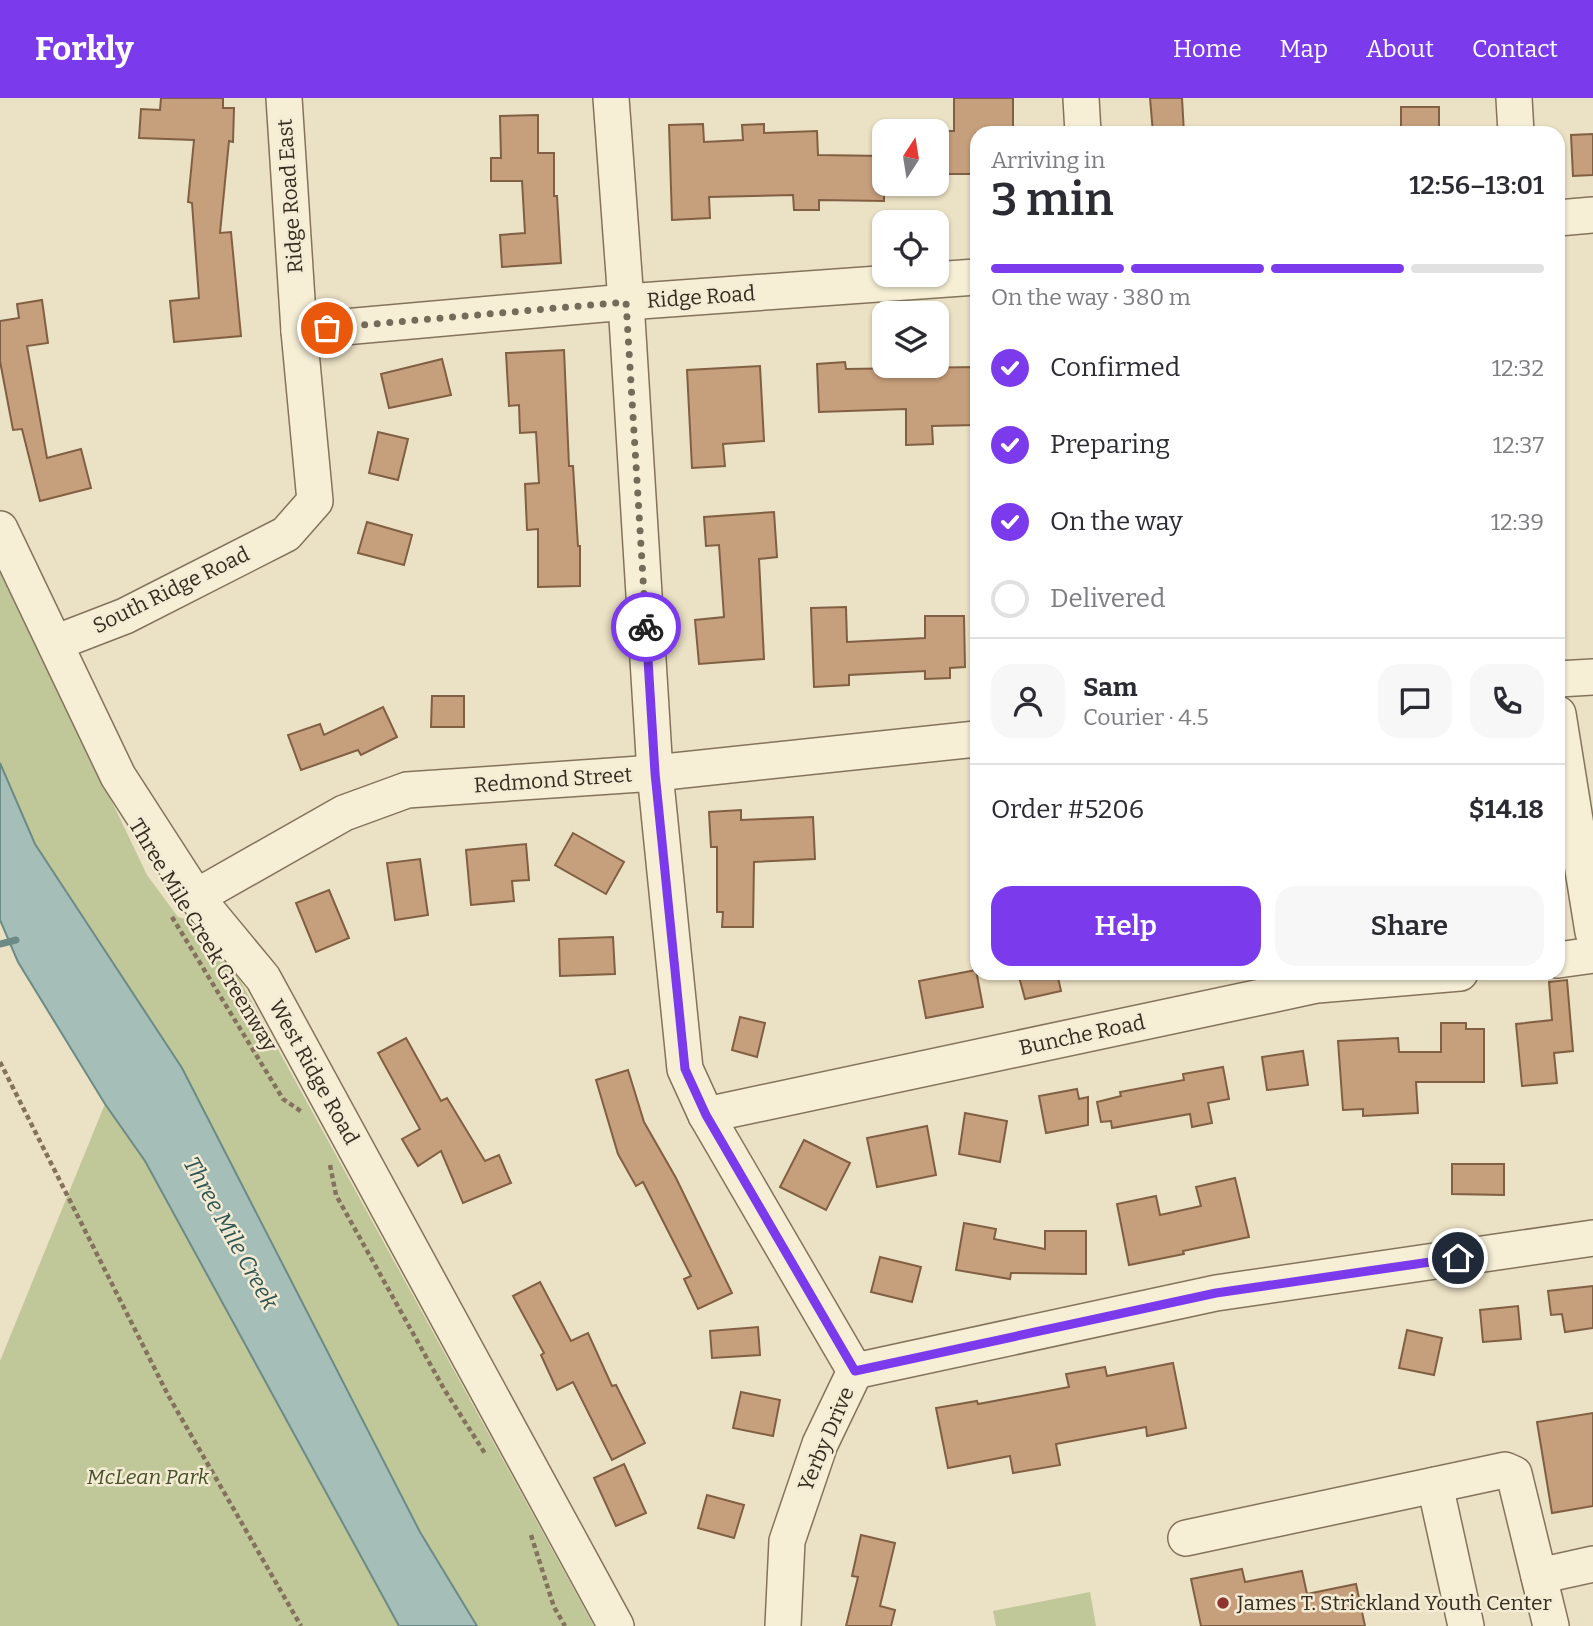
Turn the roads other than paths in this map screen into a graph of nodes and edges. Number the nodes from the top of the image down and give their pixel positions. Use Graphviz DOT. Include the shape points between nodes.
graph roads {
  1 [pos="284,98"];
  2 [pos="611,98"];
  3 [pos="1081,98"];
  4 [pos="1514,98"];
  5 [pos="1083,126"];
  6 [pos="1516,126"];
  7 [pos="1593,215"];
  8 [pos="1565,217"];
  9 [pos="970,277"];
  10 [pos="626,302"];
  11 [pos="299,331"];
  12 [pos="0,529"];
  13 [pos="286,534"];
  14 [pos="55,643"];
  15 [pos="1593,677"];
  16 [pos="1565,679"];
  17 [pos="970,740"];
  18 [pos="1565,744"];
  19 [pos="655,773"];
  20 [pos="1585,829"];
  21 [pos="183,905"];
  22 [pos="1593,932"];
  23 [pos="1593,955"];
  24 [pos="1565,959"];
  25 [pos="1377,980"];
  26 [pos="706,1115"];
  27 [pos="1593,1238"];
  28 [pos="855,1371"];
  29 [pos="1435,1485"];
  30 [pos="1186,1538"];
  31 [pos="1593,1564"];
  32 [pos="1539,1576"];
  33 [pos="616,1626"];
  34 [pos="783,1626"];
  35 [pos="1466,1626"];
  36 [pos="1551,1626"];
  1 -- 11 [label="street, Ridge Road East"];
  2 -- 10 [label="street"];
  3 -- 5 [label="street"];
  4 -- 6 [label="street"];
  7 -- 8 [label="street"];
  9 -- 10 [label="street, Ridge Road"];
  10 -- 11 [label="street, Ridge Road"];
  10 -- 19 [label="street"];
  11 -- 13 [label="street, Ridge Road East" via="315,501"];
  12 -- 14 [label="street, West Ridge Road"];
  13 -- 14 [label="street, South Ridge Road" via="125,616"];
  14 -- 21 [label="street, West Ridge Road"];
  15 -- 16 [label="street"];
  17 -- 19 [label="street, Redmond Street"];
  18 -- 20 [label="street"];
  19 -- 21 [label="street, Redmond Street" via="407,790 344,813"];
  19 -- 26 [label="street" via="685,1069"];
  20 -- 22 [label="street"];
  21 -- 33 [label="street, West Ridge Road" via="263,978"];
  23 -- 24 [label="street"];
  25 -- 26 [label="street, Bunche Road" via="1317,985"];
  26 -- 28 [label="street"];
  27 -- 28 [label="street, Yerby Drive" via="1216,1293"];
  28 -- 34 [label="street, Yerby Drive" via="820,1444 787,1541"];
  29 -- 30 [label="street"];
  29 -- 32 [label="street" via="1511,1471"];
  29 -- 35 [label="street"];
  31 -- 32 [label="street"];
  32 -- 36 [label="street"];
}
